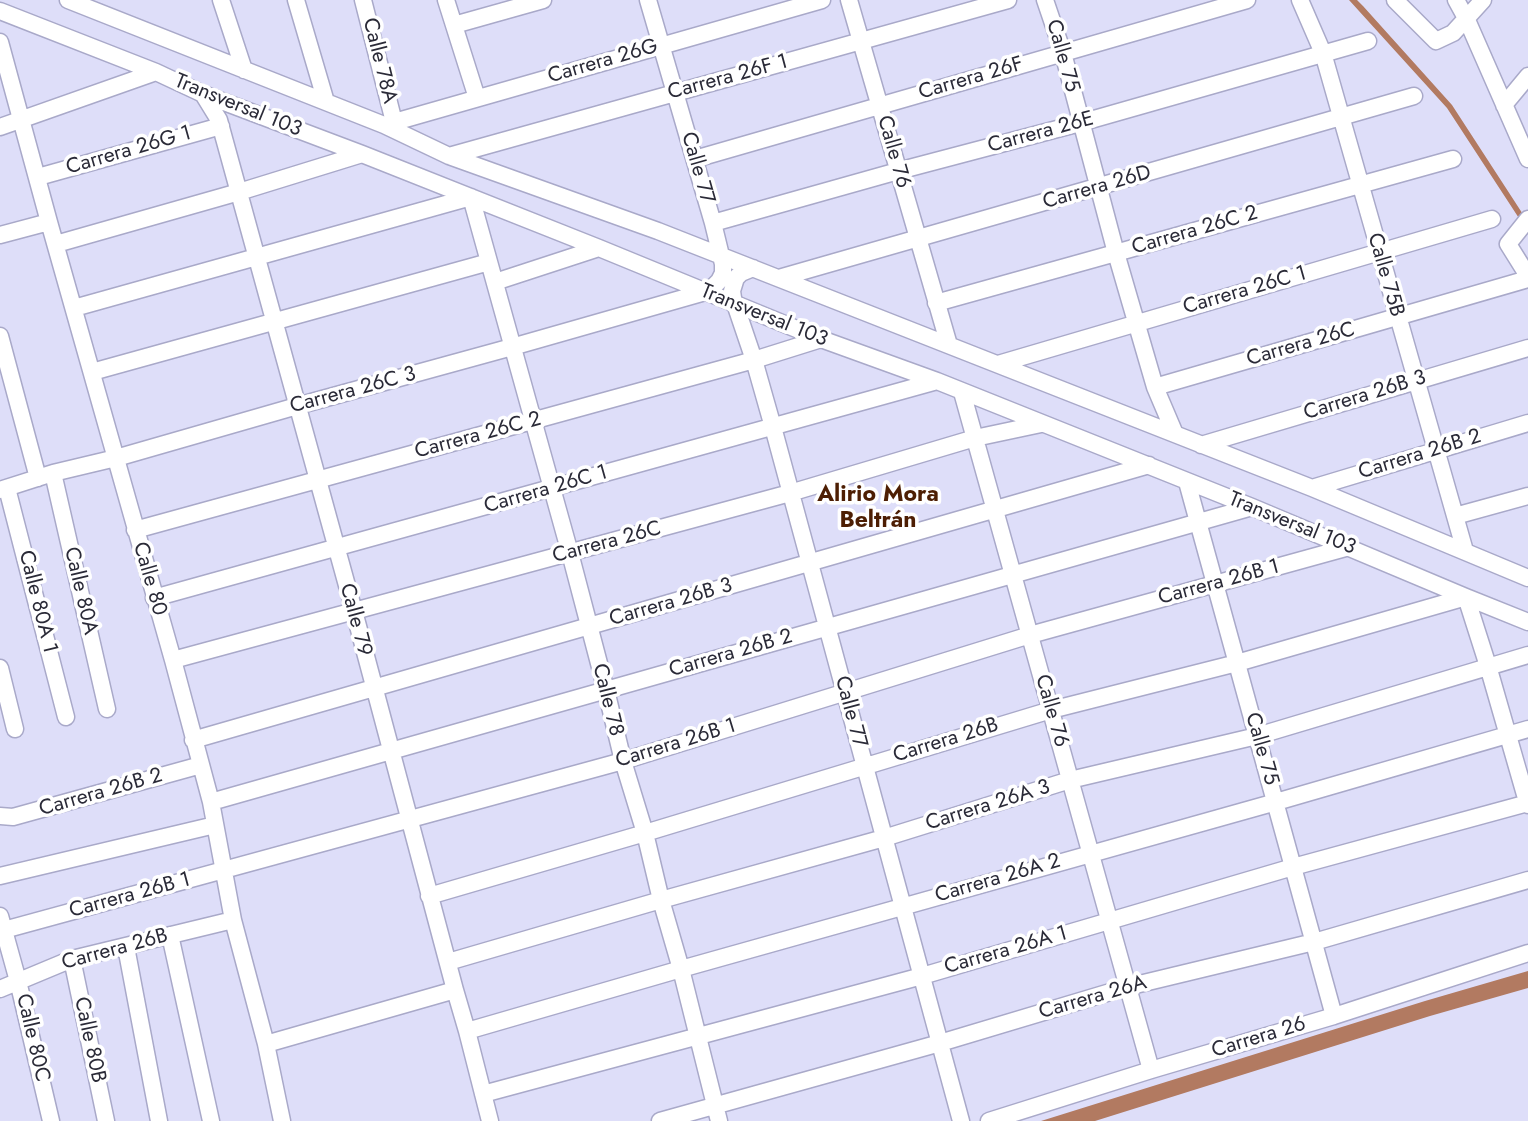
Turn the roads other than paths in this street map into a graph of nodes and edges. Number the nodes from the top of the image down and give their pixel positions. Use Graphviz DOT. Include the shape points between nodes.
graph roads {
  1 [pos="68,0"];
  2 [pos="221,0"];
  3 [pos="296,0"];
  4 [pos="363,0"];
  5 [pos="446,0"];
  6 [pos="543,0"];
  7 [pos="648,0"];
  8 [pos="822,0"];
  9 [pos="849,0"];
  10 [pos="1008,0"];
  11 [pos="1045,0"];
  12 [pos="1247,0"];
  13 [pos="1300,0"];
  14 [pos="1395,0"];
  15 [pos="1456,0"];
  16 [pos="1483,0"];
  17 [pos="0,11"];
  18 [pos="1467,20"];
  19 [pos="454,24"];
  20 [pos="0,41"];
  21 [pos="861,41"];
  22 [pos="1368,41"];
  23 [pos="662,46"];
  24 [pos="1063,53"];
  25 [pos="1323,53"];
  26 [pos="244,70"];
  27 [pos="156,72"];
  28 [pos="1528,76"];
  29 [pos="675,92"];
  30 [pos="203,94"];
  31 [pos="1414,96"];
  32 [pos="477,98"];
  33 [pos="326,102"];
  34 [pos="879,105"];
  35 [pos="236,106"];
  36 [pos="1504,106"];
  37 [pos="1341,117"];
  38 [pos="22,120"];
  39 [pos="1080,122"];
  40 [pos="220,123"];
  41 [pos="389,123"];
  42 [pos="0,127"];
  43 [pos="362,154"];
  44 [pos="449,156"];
  45 [pos="695,159"];
  46 [pos="1453,159"];
  47 [pos="1528,159"];
  48 [pos="898,171"];
  49 [pos="38,177"];
  50 [pos="1360,185"];
  51 [pos="1100,187"];
  52 [pos="239,192"];
  53 [pos="471,197"];
  54 [pos="1492,219"];
  55 [pos="49,222"];
  56 [pos="713,223"];
  57 [pos="1525,223"];
  58 [pos="0,236"];
  59 [pos="917,239"];
  60 [pos="56,244"];
  61 [pos="599,248"];
  62 [pos="1379,252"];
  63 [pos="1116,253"];
  64 [pos="721,255"];
  65 [pos="257,258"];
  66 [pos="489,262"];
  67 [pos="753,268"];
  68 [pos="1528,277"];
  69 [pos="779,278"];
  70 [pos="495,282"];
  71 [pos="705,292"];
  72 [pos="936,303"];
  73 [pos="736,304"];
  74 [pos="74,308"];
  75 [pos="1397,317"];
  76 [pos="274,323"];
  77 [pos="1136,323"];
  78 [pos="0,337"];
  79 [pos="821,339"];
  80 [pos="949,345"];
  81 [pos="512,348"];
  82 [pos="1528,348"];
  83 [pos="754,360"];
  84 [pos="998,364"];
  85 [pos="92,372"];
  86 [pos="937,381"];
  87 [pos="1415,381"];
  88 [pos="1155,387"];
  89 [pos="962,392"];
  90 [pos="297,406"];
  91 [pos="532,421"];
  92 [pos="1528,423"];
  93 [pos="1041,424"];
  94 [pos="773,427"];
  95 [pos="1175,434"];
  96 [pos="975,438"];
  97 [pos="1201,445"];
  98 [pos="1435,450"];
  99 [pos="116,458"];
  100 [pos="1149,466"];
  101 [pos="46,476"];
  102 [pos="317,480"];
  103 [pos="1187,482"];
  104 [pos="551,488"];
  105 [pos="1312,488"];
  106 [pos="4,489"];
  107 [pos="790,494"];
  108 [pos="1528,496"];
  109 [pos="1252,507"];
  110 [pos="995,510"];
  111 [pos="1455,516"];
  112 [pos="1198,522"];
  113 [pos="135,530"];
  114 [pos="1349,547"];
  115 [pos="336,548"];
  116 [pos="1465,551"];
  117 [pos="569,553"];
  118 [pos="809,563"];
  119 [pos="1013,575"];
  120 [pos="1528,578"];
  121 [pos="1215,584"];
  122 [pos="1466,597"];
  123 [pos="155,598"];
  124 [pos="354,611"];
  125 [pos="1528,622"];
  126 [pos="588,626"];
  127 [pos="827,627"];
  128 [pos="1030,635"];
  129 [pos="1528,655"];
  130 [pos="173,660"];
  131 [pos="1237,663"];
  132 [pos="1488,666"];
  133 [pos="0,668"];
  134 [pos="373,688"];
  135 [pos="606,690"];
  136 [pos="845,692"];
  137 [pos="107,709"];
  138 [pos="1051,710"];
  139 [pos="66,717"];
  140 [pos="15,729"];
  141 [pos="1528,729"];
  142 [pos="1257,736"];
  143 [pos="1509,736"];
  144 [pos="194,740"];
  145 [pos="390,751"];
  146 [pos="623,761"];
  147 [pos="201,765"];
  148 [pos="864,766"];
  149 [pos="1070,780"];
  150 [pos="211,802"];
  151 [pos="1276,802"];
  152 [pos="1528,803"];
  153 [pos="0,816"];
  154 [pos="409,820"];
  155 [pos="215,825"];
  156 [pos="645,833"];
  157 [pos="884,838"];
  158 [pos="1090,853"];
  159 [pos="1293,867"];
  160 [pos="223,871"];
  161 [pos="0,876"];
  162 [pos="1528,880"];
  163 [pos="429,895"];
  164 [pos="661,900"];
  165 [pos="903,906"];
  166 [pos="233,920"];
  167 [pos="1109,920"];
  168 [pos="1,926"];
  169 [pos="170,935"];
  170 [pos="1314,942"];
  171 [pos="126,947"];
  172 [pos="1528,953"];
  173 [pos="72,958"];
  174 [pos="448,962"];
  175 [pos="681,969"];
  176 [pos="922,975"];
  177 [pos="18,981"];
  178 [pos="1128,987"];
  179 [pos="0,989"];
  180 [pos="454,990"];
  181 [pos="1335,1016"];
  182 [pos="467,1031"];
  183 [pos="699,1034"];
  184 [pos="940,1043"];
  185 [pos="266,1044"];
  186 [pos="1151,1070"];
  187 [pos="483,1094"];
  188 [pos="717,1113"];
  189 [pos="51,1121"];
  190 [pos="106,1121"];
  191 [pos="159,1121"];
  192 [pos="211,1121"];
  193 [pos="282,1121"];
  194 [pos="490,1121"];
  195 [pos="660,1121"];
  196 [pos="961,1121"];
  197 [pos="989,1121"];
  1 -- 26 [label="street, Transversal 103"];
  2 -- 26 [label="street"];
  3 -- 33 [label="street"];
  4 -- 41 [label="street, Calle 78A"];
  5 -- 19 [label="street"];
  6 -- 19 [label="street"];
  7 -- 23 [label="street, Calle 77"];
  8 -- 23 [label="street, Carrera 26G"];
  9 -- 21 [label="street, Calle 76"];
  10 -- 21 [label="street, Carrera 26F 1"];
  11 -- 24 [label="street, Calle 75"];
  12 -- 24 [label="street, Carrera 26F"];
  13 -- 25 [label="street, Calle 75B"];
  14 -- 18 [label="street" via="1436,41"];
  15 -- 18 [label="street"];
  16 -- 18 [label="street"];
  17 -- 27 [label="street, Transversal 103"];
  18 -- 36 [label="street"];
  19 -- 32 [label="street"];
  20 -- 38 [label="street, Calle 80"];
  21 -- 29 [label="street, Carrera 26F 1"];
  21 -- 34 [label="street, Calle 76"];
  22 -- 25 [label="street, Carrera 26E"];
  23 -- 29 [label="street, Calle 77"];
  23 -- 32 [label="street, Carrera 26G"];
  24 -- 34 [label="street, Carrera 26F"];
  24 -- 39 [label="street, Calle 75"];
  25 -- 37 [label="street, Calle 75B"];
  25 -- 39 [label="street, Carrera 26E"];
  26 -- 33 [label="street, Transversal 103"];
  27 -- 30 [label="street, Transversal 103"];
  27 -- 38 [label="street"];
  28 -- 36 [label="street"];
  29 -- 44 [label="street, Carrera 26F 1"];
  29 -- 45 [label="street, Calle 77"];
  30 -- 35 [label="street, Transversal 103"];
  30 -- 40 [label="street, Calle 79"];
  31 -- 37 [label="street, Carrera 26D"];
  32 -- 41 [label="street, Carrera 26G"];
  33 -- 41 [label="street, Transversal 103"];
  34 -- 45 [label="street, Carrera 26F"];
  34 -- 48 [label="street, Calle 76"];
  35 -- 40 [label="street"];
  35 -- 43 [label="street, Transversal 103"];
  36 -- 47 [label="street"];
  37 -- 50 [label="street, Calle 75B"];
  37 -- 51 [label="street, Carrera 26D"];
  38 -- 42 [label="street"];
  38 -- 49 [label="street, Calle 80"];
  39 -- 48 [label="street, Carrera 26E"];
  39 -- 51 [label="street, Calle 75"];
  40 -- 49 [label="street, Carrera 26G 1"];
  40 -- 52 [label="street, Calle 79"];
  41 -- 44 [label="street, Transversal 103"];
  43 -- 52 [label="street"];
  43 -- 53 [label="street, Transversal 103"];
  44 -- 64 [label="street, Transversal 103"];
  45 -- 56 [label="street, Calle 77"];
  46 -- 50 [label="street, Carrera 26C 2"];
  48 -- 56 [label="street, Carrera 26E"];
  48 -- 59 [label="street, Calle 76"];
  49 -- 55 [label="street, Calle 80"];
  50 -- 62 [label="street, Calle 75B"];
  50 -- 63 [label="street, Carrera 26C 2"];
  51 -- 59 [label="street, Carrera 26D"];
  51 -- 63 [label="street, Calle 75"];
  52 -- 60 [label="street"];
  52 -- 65 [label="street, Calle 79"];
  53 -- 61 [label="street, Transversal 103"];
  53 -- 65 [label="street"];
  53 -- 66 [label="street, Calle 78"];
  54 -- 62 [label="street, Carrera 26C 1"];
  55 -- 58 [label="street"];
  55 -- 60 [label="street, Calle 80"];
  56 -- 64 [label="street, Calle 77"];
  57 -- 68 [label="street" via="1508,244"];
  59 -- 69 [label="street, Carrera 26D"];
  59 -- 72 [label="street, Calle 76"];
  60 -- 74 [label="street, Calle 80"];
  61 -- 70 [label="street"];
  61 -- 71 [label="street, Transversal 103"];
  62 -- 75 [label="street, Calle 75B"];
  62 -- 77 [label="street, Carrera 26C 1"];
  63 -- 72 [label="street, Carrera 26C 2"];
  63 -- 77 [label="street, Calle 75"];
  64 -- 67 [label="street, Transversal 103"];
  64 -- 71 [label="street" via="723,272"];
  65 -- 74 [label="street"];
  65 -- 76 [label="street, Calle 79"];
  66 -- 70 [label="street, Calle 78"];
  66 -- 76 [label="street"];
  67 -- 69 [label="street, Transversal 103"];
  67 -- 73 [label="street" via="736,278 732,291"];
  68 -- 75 [label="street, Carrera 26C"];
  69 -- 80 [label="street, Transversal 103"];
  70 -- 81 [label="street, Calle 78"];
  71 -- 73 [label="street, Transversal 103"];
  71 -- 81 [label="street, Carrera 26C 3"];
  72 -- 80 [label="street, Calle 76"];
  73 -- 79 [label="street, Transversal 103"];
  73 -- 83 [label="street, Calle 77"];
  74 -- 85 [label="street, Calle 80"];
  75 -- 87 [label="street, Calle 75B"];
  75 -- 88 [label="street, Carrera 26C"];
  76 -- 85 [label="street"];
  76 -- 90 [label="street, Calle 79"];
  77 -- 84 [label="street, Carrera 26C 1"];
  77 -- 88 [label="street, Calle 75"];
  78 -- 101 [label="street, Calle 80A"];
  79 -- 83 [label="street, Carrera 26C 2"];
  79 -- 86 [label="street, Transversal 103"];
  80 -- 84 [label="street, Transversal 103"];
  81 -- 90 [label="street, Carrera 26C 3"];
  81 -- 91 [label="street, Calle 78"];
  82 -- 87 [label="street, Carrera 26B 3"];
  83 -- 91 [label="street, Carrera 26C 2"];
  83 -- 94 [label="street, Calle 77"];
  84 -- 95 [label="street, Transversal 103"];
  85 -- 99 [label="street, Calle 80"];
  86 -- 89 [label="street, Transversal 103"];
  86 -- 94 [label="street, Carrera 26C 1"];
  87 -- 97 [label="street, Carrera 26B 3"];
  87 -- 98 [label="street, Calle 75B"];
  88 -- 95 [label="street, Calle 75"];
  89 -- 93 [label="street, Transversal 103"];
  89 -- 96 [label="street, Calle 76"];
  90 -- 99 [label="street, Carrera 26C 3"];
  90 -- 102 [label="street, Calle 79"];
  91 -- 102 [label="street, Carrera 26C 2"];
  91 -- 104 [label="street, Calle 78"];
  92 -- 98 [label="street, Carrera 26B 2"];
  93 -- 96 [label="street, Carrera 26C"];
  93 -- 100 [label="street, Transversal 103"];
  94 -- 104 [label="street, Carrera 26C 1"];
  94 -- 107 [label="street, Calle 77"];
  95 -- 97 [label="street, Transversal 103"];
  96 -- 107 [label="street, Carrera 26C"];
  96 -- 110 [label="street, Calle 76"];
  97 -- 105 [label="street, Transversal 103"];
  98 -- 105 [label="street, Carrera 26B 2"];
  98 -- 111 [label="street, Calle 75B"];
  99 -- 101 [label="street, Carrera 26C 3"];
  99 -- 113 [label="street, Calle 80"];
  100 -- 103 [label="street, Transversal 103"];
  100 -- 110 [label="street, Carrera 26B 3"];
  101 -- 106 [label="street, Carrera 26C 3"];
  101 -- 137 [label="street, Calle 80A"];
  102 -- 113 [label="street, Carrera 26C 2"];
  102 -- 115 [label="street, Calle 79"];
  103 -- 109 [label="street, Transversal 103"];
  103 -- 112 [label="street, Calle 75"];
  104 -- 115 [label="street, Carrera 26C 1"];
  104 -- 117 [label="street, Calle 78"];
  105 -- 116 [label="street, Transversal 103"];
  106 -- 139 [label="street, Calle 80A 1"];
  107 -- 117 [label="street, Carrera 26C"];
  107 -- 118 [label="street, Calle 77"];
  108 -- 111 [label="street"];
  109 -- 112 [label="street, Carrera 26B 2"];
  109 -- 114 [label="street, Transversal 103"];
  110 -- 118 [label="street, Carrera 26B 3"];
  110 -- 119 [label="street, Calle 76"];
  111 -- 116 [label="street, Calle 75B"];
  112 -- 119 [label="street, Carrera 26B 2"];
  112 -- 121 [label="street, Calle 75"];
  113 -- 123 [label="street, Calle 80"];
  114 -- 121 [label="street, Carrera 26B 1"];
  114 -- 122 [label="street, Transversal 103"];
  115 -- 123 [label="street, Carrera 26C 1"];
  115 -- 124 [label="street, Calle 79"];
  116 -- 120 [label="street, Transversal 103"];
  117 -- 124 [label="street, Carrera 26C"];
  117 -- 126 [label="street, Calle 78"];
  118 -- 126 [label="street, Carrera 26B 3"];
  118 -- 127 [label="street, Calle 77"];
  119 -- 127 [label="street, Carrera 26B 2"];
  119 -- 128 [label="street, Calle 76"];
  121 -- 128 [label="street, Carrera 26B 1"];
  121 -- 131 [label="street, Calle 75"];
  122 -- 125 [label="street, Transversal 103"];
  122 -- 131 [label="street, Carrera 26B"];
  122 -- 132 [label="street"];
  123 -- 130 [label="street, Calle 80"];
  124 -- 130 [label="street, Carrera 26C"];
  124 -- 134 [label="street, Calle 79"];
  126 -- 134 [label="street, Carrera 26B 3"];
  126 -- 135 [label="street, Calle 78"];
  127 -- 135 [label="street, Carrera 26B 2"];
  127 -- 136 [label="street, Calle 77"];
  128 -- 136 [label="street, Carrera 26B 1"];
  128 -- 138 [label="street, Calle 76"];
  129 -- 132 [label="street, Carrera 26A 3"];
  130 -- 144 [label="street, Calle 80"];
  131 -- 138 [label="street, Carrera 26B"];
  131 -- 142 [label="street, Calle 75"];
  132 -- 142 [label="street, Carrera 26A 3"];
  132 -- 143 [label="street"];
  133 -- 140 [label="street"];
  134 -- 144 [label="street, Carrera 26B 3"];
  134 -- 145 [label="street, Calle 79"];
  135 -- 145 [label="street, Carrera 26B 2"];
  135 -- 146 [label="street, Calle 78"];
  136 -- 146 [label="street, Carrera 26B 1"];
  136 -- 148 [label="street, Calle 77"];
  138 -- 148 [label="street, Carrera 26B"];
  138 -- 149 [label="street, Calle 76"];
  141 -- 143 [label="street, Carrera 26A 2"];
  142 -- 149 [label="street, Carrera 26A 3"];
  142 -- 151 [label="street, Calle 75"];
  143 -- 151 [label="street, Carrera 26A 2"];
  143 -- 152 [label="street"];
  144 -- 147 [label="street, Calle 80"];
  145 -- 150 [label="street, Carrera 26B 2"];
  145 -- 154 [label="street, Calle 79"];
  146 -- 154 [label="street, Carrera 26B 1"];
  146 -- 156 [label="street, Calle 78"];
  147 -- 150 [label="street, Calle 80"];
  147 -- 153 [label="street, Carrera 26B 2" via="13,817"];
  148 -- 156 [label="street, Carrera 26B"];
  148 -- 157 [label="street, Calle 77"];
  149 -- 157 [label="street, Carrera 26A 3"];
  149 -- 158 [label="street, Calle 76"];
  150 -- 155 [label="street, Calle 80"];
  151 -- 158 [label="street, Carrera 26A 2"];
  151 -- 159 [label="street, Calle 75"];
  152 -- 159 [label="street, Carrera 26A 1"];
  154 -- 160 [label="street, Carrera 26B 1"];
  154 -- 163 [label="street, Calle 79"];
  155 -- 160 [label="street, Calle 80"];
  155 -- 161 [label="street"];
  156 -- 163 [label="street, Carrera 26B"];
  156 -- 164 [label="street, Calle 78"];
  157 -- 164 [label="street, Carrera 26A 3"];
  157 -- 165 [label="street, Calle 77"];
  158 -- 165 [label="street, Carrera 26A 2"];
  158 -- 167 [label="street, Calle 76"];
  159 -- 167 [label="street, Carrera 26A 1"];
  159 -- 170 [label="street, Calle 75"];
  160 -- 166 [label="street, Calle 80"];
  160 -- 168 [label="street, Carrera 26B 1"];
  162 -- 170 [label="street, Carrera 26A"];
  163 -- 174 [label="street, Calle 79"];
  164 -- 174 [label="street, Carrera 26A 3"];
  164 -- 175 [label="street, Calle 78"];
  165 -- 175 [label="street, Carrera 26A 2"];
  165 -- 176 [label="street, Calle 77"];
  166 -- 169 [label="street, Carrera 26B"];
  166 -- 185 [label="street, Calle 80"];
  167 -- 176 [label="street, Carrera 26A 1"];
  167 -- 178 [label="street, Calle 76"];
  168 -- 177 [label="street, Calle 80C"];
  169 -- 171 [label="street, Carrera 26B"];
  169 -- 192 [label="street"];
  170 -- 178 [label="street, Carrera 26A"];
  170 -- 181 [label="street, Calle 75"];
  171 -- 173 [label="street, Carrera 26B"];
  171 -- 191 [label="street"];
  172 -- 181 [label="street, Carrera 26"];
  173 -- 177 [label="street, Carrera 26B"];
  173 -- 190 [label="street, Calle 80B"];
  174 -- 180 [label="street, Calle 79"];
  175 -- 182 [label="street, Carrera 26A 2"];
  175 -- 183 [label="street, Calle 78"];
  176 -- 183 [label="street, Carrera 26A 1"];
  176 -- 184 [label="street, Calle 77"];
  177 -- 179 [label="street, Carrera 26B"];
  177 -- 189 [label="street, Calle 80C"];
  178 -- 184 [label="street, Carrera 26A"];
  178 -- 186 [label="street, Calle 76"];
  180 -- 182 [label="street, Calle 79"];
  180 -- 185 [label="street"];
  181 -- 186 [label="street, Carrera 26"];
  182 -- 187 [label="street, Calle 79"];
  183 -- 187 [label="street, Carrera 26A 1"];
  183 -- 188 [label="street, Calle 78"];
  184 -- 188 [label="street, Carrera 26A"];
  184 -- 196 [label="street, Calle 77"];
  185 -- 193 [label="street, Calle 80"];
  186 -- 197 [label="street, Carrera 26"];
  187 -- 194 [label="street, Calle 79"];
  188 -- 195 [label="street, Carrera 26A"];
}
